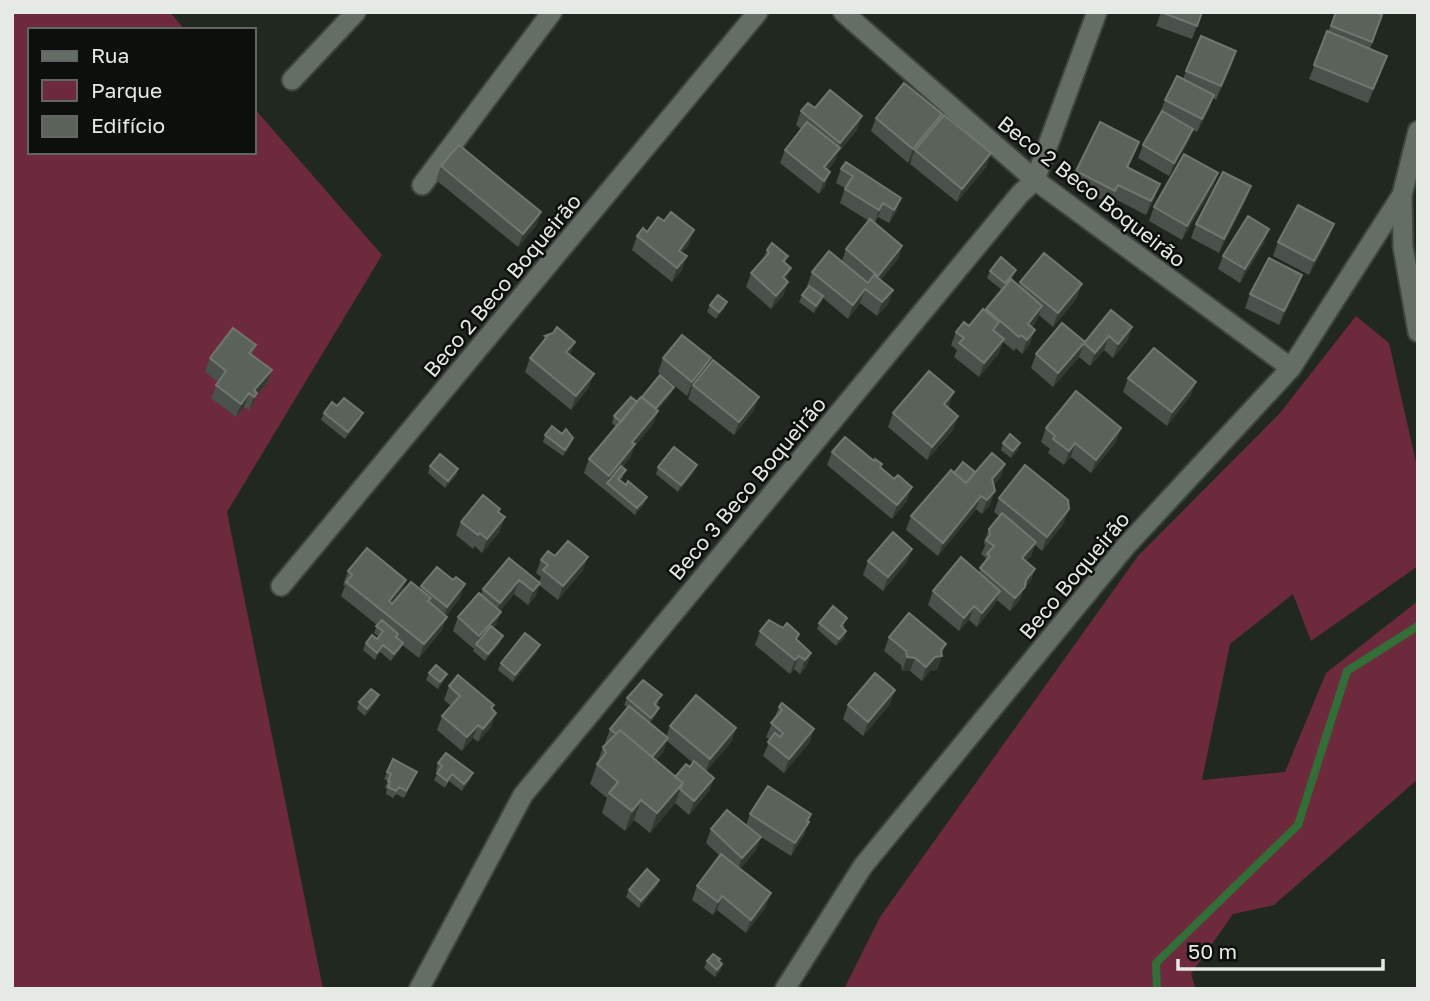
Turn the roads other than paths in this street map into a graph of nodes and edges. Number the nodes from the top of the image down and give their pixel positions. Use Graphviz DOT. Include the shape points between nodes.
graph roads {
  1 [pos="356,12"];
  2 [pos="552,12"];
  3 [pos="758,12"];
  4 [pos="843,12"];
  5 [pos="1097,12"];
  6 [pos="292,80"];
  7 [pos="1418,131"];
  8 [pos="1035,180"];
  9 [pos="422,185"];
  10 [pos="1402,195"];
  11 [pos="1418,332"];
  12 [pos="1291,368"];
  13 [pos="281,586"];
  14 [pos="419,989"];
  15 [pos="785,989"];
  1 -- 6 [label="street"];
  2 -- 9 [label="street"];
  3 -- 13 [label="street, Beco 2 Beco Boqueirão"];
  4 -- 8 [label="street, Beco 2 Beco Boqueirão"];
  5 -- 8 [label="street, Beco 3 Beco Boqueirão"];
  7 -- 10 [label="street"];
  8 -- 12 [label="street, Beco 2 Beco Boqueirão"];
  8 -- 14 [label="street, Beco 3 Beco Boqueirão" via="523,795"];
  10 -- 11 [label="street" via="1404,247"];
  10 -- 12 [label="street, Beco Boqueirão"];
  12 -- 15 [label="street, Beco Boqueirão" via="1126,546 863,866"];
}
